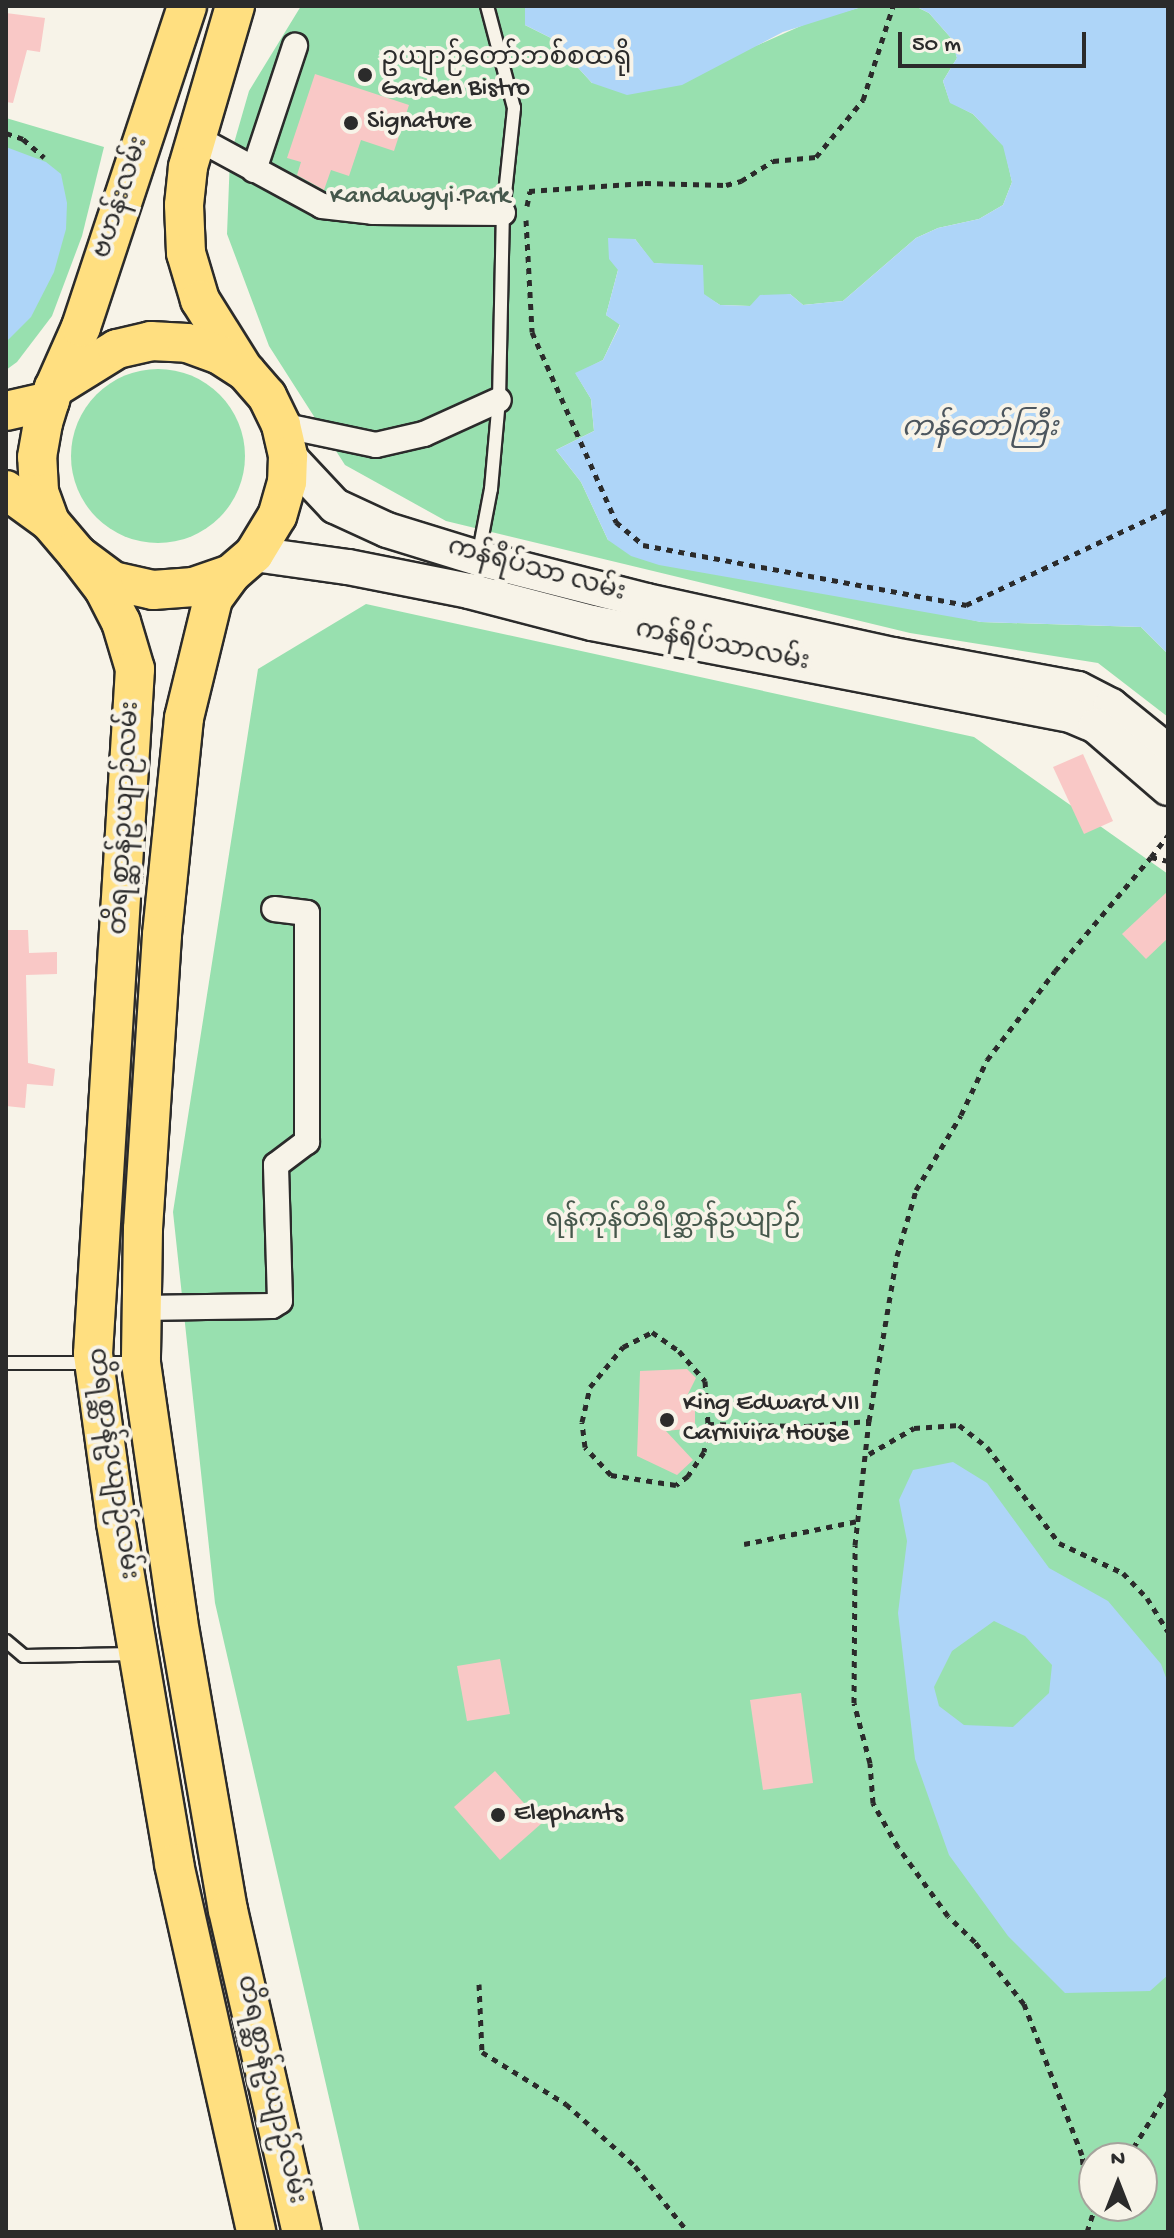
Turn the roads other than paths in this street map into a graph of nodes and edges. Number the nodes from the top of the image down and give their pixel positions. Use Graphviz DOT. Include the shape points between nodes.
graph roads {
  1 [pos="187,6"];
  2 [pos="235,6"];
  3 [pos="487,6"];
  4 [pos="295,46"];
  5 [pos="197,138"];
  6 [pos="254,170"];
  7 [pos="504,202"];
  8 [pos="246,372"];
  9 [pos="52,394"];
  10 [pos="499,400"];
  11 [pos="6,411"];
  12 [pos="284,440"];
  13 [pos="6,490"];
  14 [pos="50,522"];
  15 [pos="78,555"];
  16 [pos="242,564"];
  17 [pos="473,574"];
  18 [pos="1168,752"];
  19 [pos="1168,788"];
  20 [pos="274,909"];
  21 [pos="141,1308"];
  22 [pos="6,1363"];
  23 [pos="95,1363"];
  24 [pos="141,1363"];
  25 [pos="6,1641"];
  26 [pos="139,1653"];
  27 [pos="256,2232"];
  28 [pos="302,2232"];
  1 -- 9 [label="main road, ဗဟန်းလမ်း" via="81,327"];
  2 -- 5 [label="main road, ဗဟန်းလမ်း"];
  3 -- 7 [label="lane" via="514,108"];
  4 -- 6 [label="street"];
  5 -- 6 [label="street"];
  5 -- 8 [label="main road, ဗဟန်းလမ်း" via="184,205 186,253 200,300"];
  6 -- 7 [label="street" via="322,206 373,212"];
  7 -- 10 [label="lane"];
  8 -- 9 [label="main road" via="187,343 151,341 117,349"];
  8 -- 12 [label="main road" via="267,396"];
  9 -- 11 [label="main road"];
  9 -- 14 [label="main road" via="37,457 39,491"];
  10 -- 12 [label="street" via="424,434 376,445"];
  10 -- 17 [label="lane" via="491,489"];
  12 -- 16 [label="main road" via="287,482 277,516"];
  12 -- 17 [label="main road, ကန်ရိပ်သာ လမ်း" via="335,506"];
  13 -- 14 [label="main road"];
  14 -- 15 [label="main road"];
  15 -- 16 [label="main road" via="113,581 153,590 194,587"];
  15 -- 23 [label="main road, တိရစ္ဆာန်ဥယျာဉ်လမ်း" via="121,622 135,669"];
  16 -- 17 [label="main road, ကန်ရိပ်သာလမ်း"];
  16 -- 21 [label="main road, တိရစ္ဆာန်ဥယျာဉ်လမ်း" via="213,599 184,718 161,951"];
  17 -- 18 [label="main road, ကန်ရိပ်သာ လမ်း" via="694,611 1078,689 1111,706"];
  17 -- 19 [label="main road, ကန်ရိပ်သာလမ်း" via="592,623 1073,716 1096,726"];
  20 -- 21 [label="street" via="307,913 307,1142 276,1165 280,1301 272,1306"];
  21 -- 24 [label="main road, တိရစ္ဆာန်ဥယျာဉ်လမ်း"];
  22 -- 23 [label="lane"];
  23 -- 24 [label="lane"];
  23 -- 26 [label="main road, တိရစ္ဆာန်ဥယျာဉ်လမ်း"];
  24 -- 28 [label="main road, တိရစ္ဆာန်ဥယျာဉ်လမ်း" via="228,1910"];
  25 -- 26 [label="lane" via="24,1656"];
  26 -- 27 [label="main road, တိရစ္ဆာန်ဥယျာဉ်လမ်း" via="174,1864"];
}
